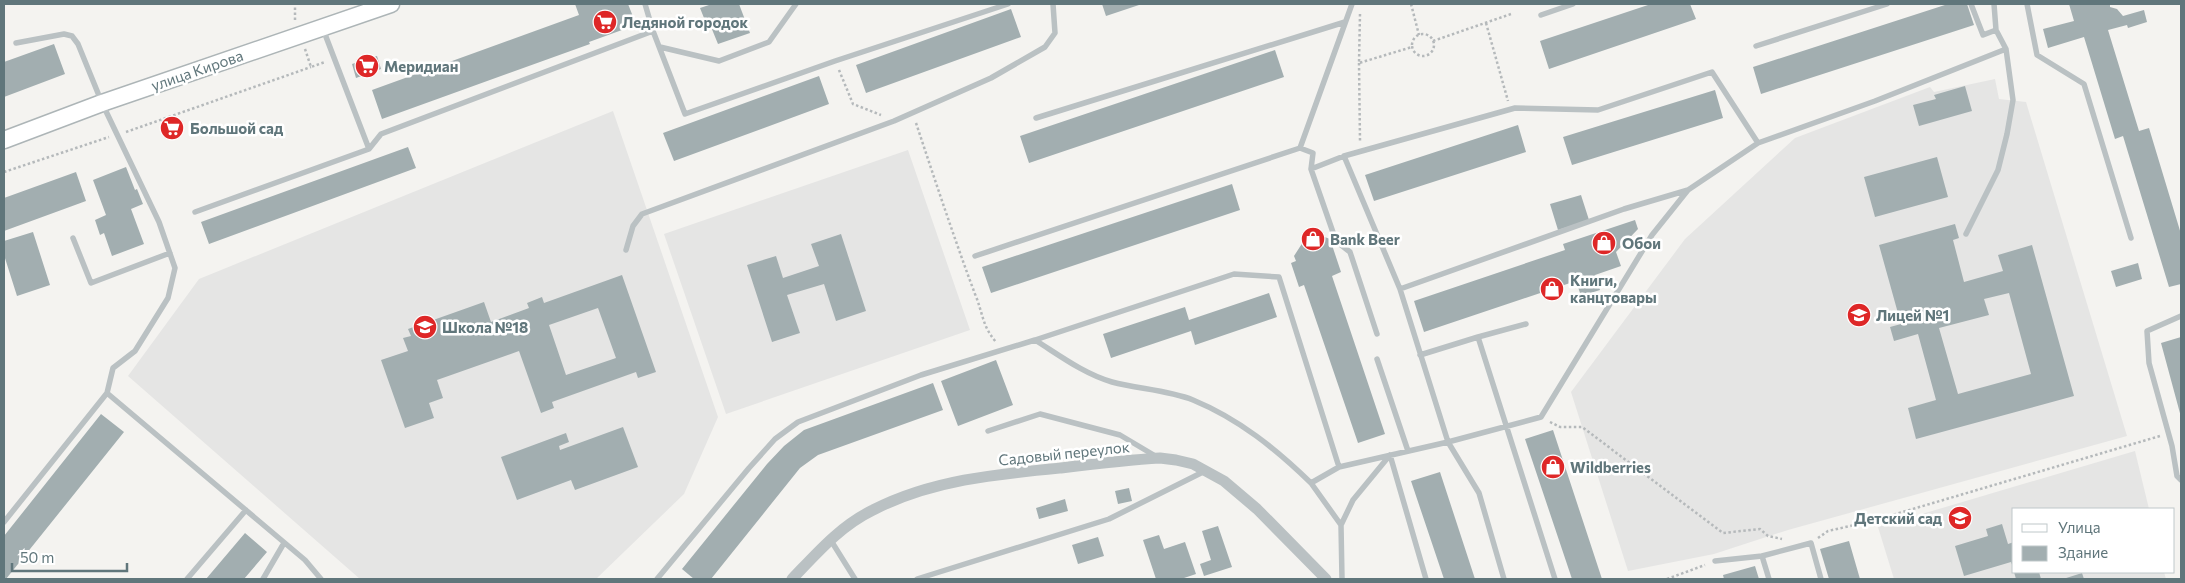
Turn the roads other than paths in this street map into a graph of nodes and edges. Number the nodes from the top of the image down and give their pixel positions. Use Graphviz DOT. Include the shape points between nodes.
graph roads {
  1 [pos="391,4"];
  2 [pos="645,4"];
  3 [pos="796,4"];
  4 [pos="1008,4"];
  5 [pos="1053,4"];
  6 [pos="1352,4"];
  7 [pos="1573,4"];
  8 [pos="1887,4"];
  9 [pos="1971,4"];
  10 [pos="1994,4"];
  11 [pos="2027,4"];
  12 [pos="1540,15"];
  13 [pos="1345,22"];
  14 [pos="322,27"];
  15 [pos="1996,30"];
  16 [pos="653,31"];
  17 [pos="16,43"];
  18 [pos="1756,46"];
  19 [pos="660,47"];
  20 [pos="2006,49"];
  21 [pos="102,103"];
  22 [pos="1036,118"];
  23 [pos="4,140"];
  24 [pos="1758,143"];
  25 [pos="1300,148"];
  26 [pos="369,149"];
  27 [pos="1344,156"];
  28 [pos="1311,169"];
  29 [pos="1688,190"];
  30 [pos="195,212"];
  31 [pos="1966,234"];
  32 [pos="73,238"];
  33 [pos="2131,238"];
  34 [pos="626,250"];
  35 [pos="170,253"];
  36 [pos="975,256"];
  37 [pos="1400,289"];
  38 [pos="2181,316"];
  39 [pos="1526,324"];
  40 [pos="1377,334"];
  41 [pos="1478,337"];
  42 [pos="1035,340"];
  43 [pos="1420,355"];
  44 [pos="1377,359"];
  45 [pos="107,393"];
  46 [pos="1506,427"];
  47 [pos="988,431"];
  48 [pos="1448,442"];
  49 [pos="1408,451"];
  50 [pos="1390,455"];
  51 [pos="1160,458"];
  52 [pos="1339,467"];
  53 [pos="1207,470"];
  54 [pos="2181,480"];
  55 [pos="1311,483"];
  56 [pos="246,510"];
  57 [pos="4,522"];
  58 [pos="1341,525"];
  59 [pos="830,539"];
  60 [pos="284,542"];
  61 [pos="1762,556"];
  62 [pos="1714,561"];
  63 [pos="187,579"];
  64 [pos="263,579"];
  65 [pos="321,579"];
  66 [pos="658,579"];
  67 [pos="792,579"];
  68 [pos="855,579"];
  69 [pos="917,579"];
  70 [pos="1326,579"];
  71 [pos="1342,579"];
  72 [pos="1426,579"];
  73 [pos="1504,579"];
  74 [pos="1555,579"];
  75 [pos="1769,579"];
  76 [pos="1821,579"];
  1 -- 14 [label="main road, улица Кирова"];
  2 -- 16 [label="lane"];
  3 -- 19 [label="lane" via="769,42 718,61"];
  4 -- 19 [label="lane" via="685,114"];
  5 -- 34 [label="lane" via="1055,33 1045,47 991,78 894,121 642,214 633,226"];
  6 -- 13 [label="lane"];
  7 -- 12 [label="lane"];
  8 -- 18 [label="lane"];
  9 -- 15 [label="lane" via="1982,35"];
  10 -- 15 [label="lane"];
  11 -- 33 [label="lane" via="2037,55 2084,84"];
  13 -- 22 [label="lane"];
  13 -- 25 [label="lane"];
  14 -- 21 [label="main road, улица Кирова"];
  14 -- 26 [label="lane"];
  15 -- 20 [label="lane"];
  16 -- 19 [label="lane"];
  16 -- 26 [label="lane" via="381,134"];
  17 -- 21 [label="lane" via="64,34 72,36"];
  20 -- 24 [label="lane"];
  20 -- 31 [label="lane" via="2013,100 2006,134 1998,170"];
  21 -- 23 [label="main road, улица Кирова"];
  21 -- 35 [label="lane" via="159,222"];
  24 -- 27 [label="lane" via="1712,72 1598,110 1511,109"];
  24 -- 29 [label="lane"];
  25 -- 28 [label="lane" via="1312,153"];
  25 -- 36 [label="lane"];
  26 -- 30 [label="lane"];
  27 -- 28 [label="lane"];
  27 -- 37 [label="lane"];
  28 -- 40 [label="lane" via="1336,241 1350,252"];
  29 -- 37 [label="lane" via="1624,209"];
  29 -- 46 [label="lane" via="1652,235 1540,417"];
  32 -- 35 [label="lane" via="91,283"];
  35 -- 45 [label="lane" via="175,268 168,298 135,351 113,368"];
  37 -- 43 [label="lane"];
  38 -- 54 [label="lane" via="2147,331 2149,363 2177,476"];
  39 -- 41 [label="lane"];
  41 -- 43 [label="lane"];
  41 -- 46 [label="lane"];
  42 -- 52 [label="lane" via="1234,274 1279,277"];
  42 -- 55 [label="lane" via="1091,374 1192,400 1229,419 1280,453"];
  42 -- 66 [label="lane" via="921,376 798,422 775,439 748,468"];
  43 -- 48 [label="lane"];
  44 -- 49 [label="lane"];
  45 -- 56 [label="lane"];
  45 -- 57 [label="lane"];
  46 -- 48 [label="lane"];
  46 -- 74 [label="lane"];
  47 -- 51 [label="lane" via="1040,414 1120,435"];
  48 -- 49 [label="lane"];
  48 -- 73 [label="lane" via="1479,493"];
  49 -- 50 [label="lane"];
  50 -- 52 [label="lane"];
  50 -- 58 [label="lane" via="1353,500"];
  50 -- 72 [label="lane"];
  51 -- 53 [label="street, Садовый переулок"];
  51 -- 59 [label="street, Садовый переулок" via="961,480 907,495 872,510"];
  52 -- 55 [label="lane"];
  53 -- 69 [label="lane" via="1109,519"];
  53 -- 70 [label="street, Садовый переулок" via="1257,509"];
  55 -- 58 [label="lane"];
  56 -- 60 [label="lane"];
  56 -- 63 [label="lane"];
  58 -- 71 [label="lane"];
  59 -- 67 [label="street, Садовый переулок"];
  59 -- 68 [label="lane"];
  60 -- 64 [label="lane"];
  60 -- 65 [label="lane"];
  61 -- 62 [label="lane"];
  61 -- 75 [label="lane"];
  61 -- 76 [label="lane" via="1810,543"];
}
